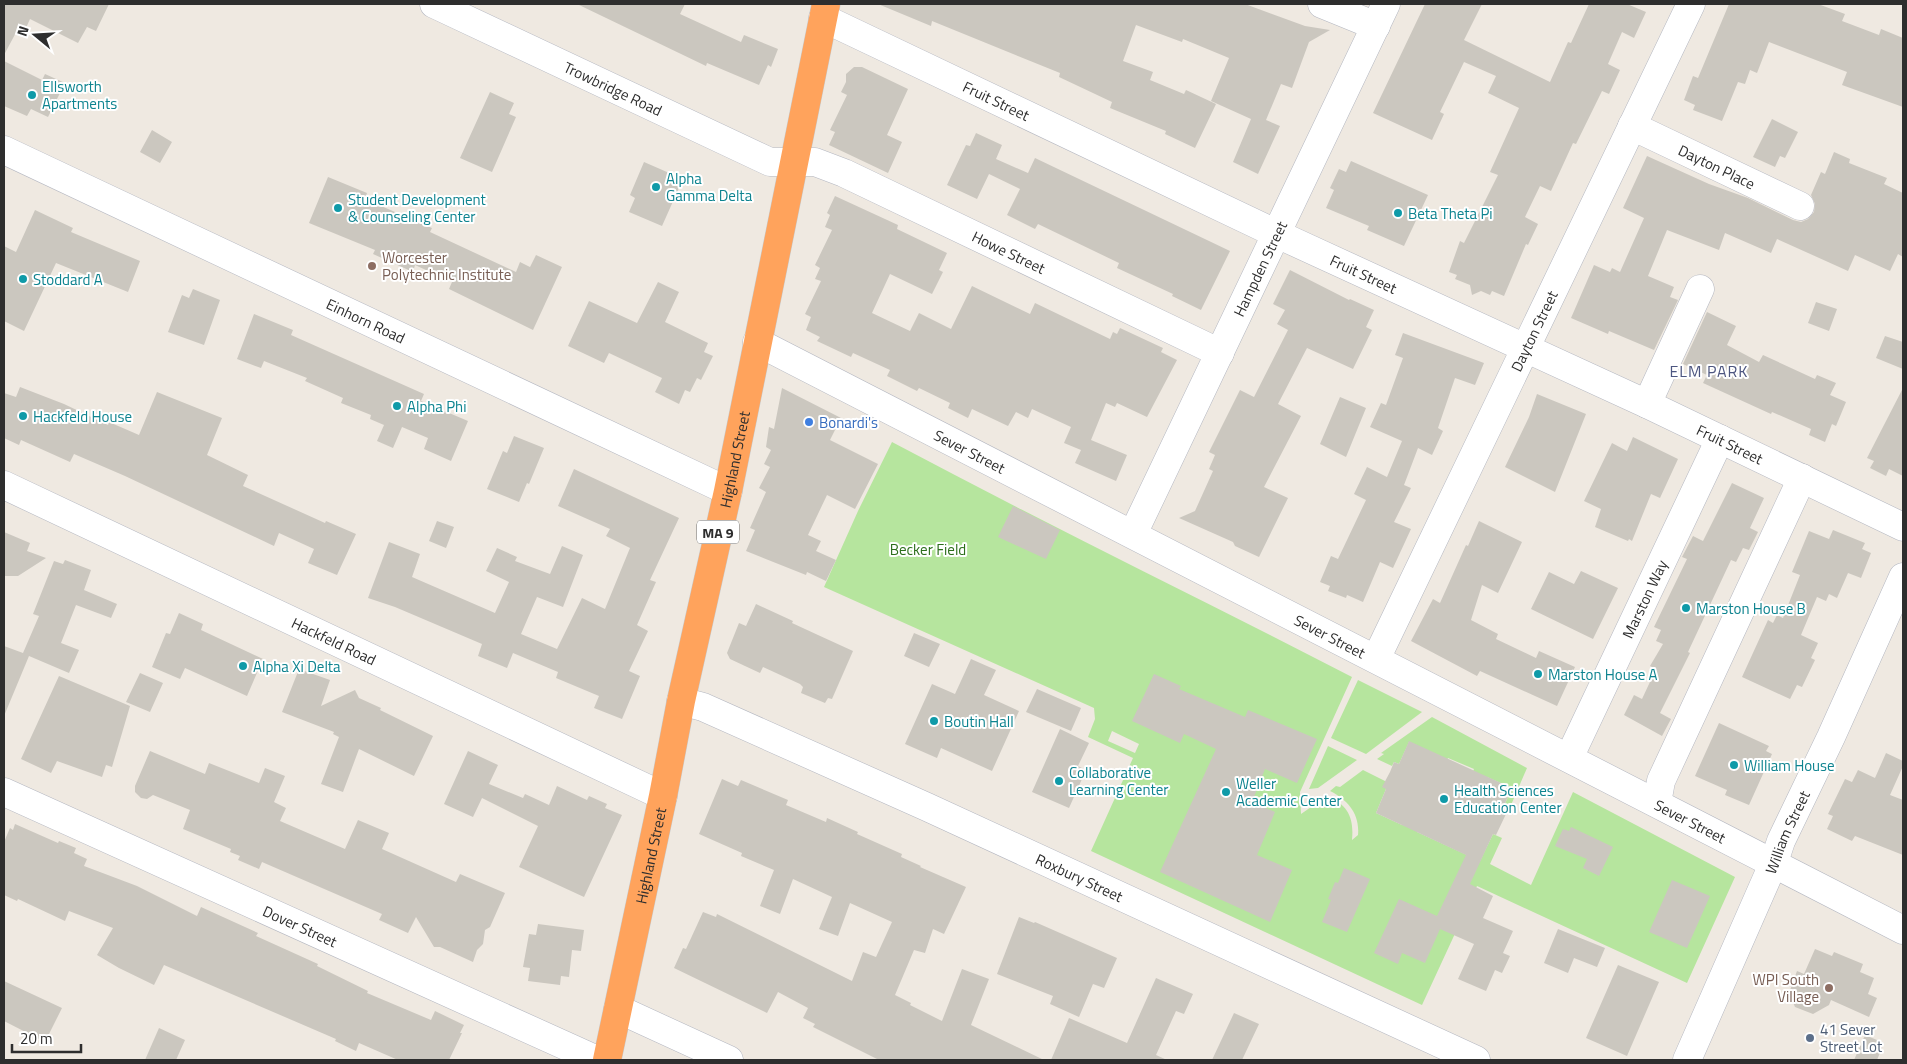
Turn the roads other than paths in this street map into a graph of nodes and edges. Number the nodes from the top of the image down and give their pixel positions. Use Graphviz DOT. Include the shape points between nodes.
graph roads {
  1 [pos="434,4"];
  2 [pos="1322,4"];
  3 [pos="1691,4"];
  4 [pos="824,11"];
  5 [pos="1381,15"];
  6 [pos="1632,126"];
  7 [pos="4,150"];
  8 [pos="794,162"];
  9 [pos="1800,206"];
  10 [pos="1277,234"];
  11 [pos="1700,289"];
  12 [pos="757,342"];
  13 [pos="1526,349"];
  14 [pos="1220,353"];
  15 [pos="1647,404"];
  16 [pos="1720,440"];
  17 [pos="1802,478"];
  18 [pos="4,486"];
  19 [pos="728,491"];
  20 [pos="1903,526"];
  21 [pos="1133,534"];
  22 [pos="1903,577"];
  23 [pos="1376,659"];
  24 [pos="681,701"];
  25 [pos="1569,758"];
  26 [pos="4,792"];
  27 [pos="663,796"];
  28 [pos="1657,803"];
  29 [pos="1774,862"];
  30 [pos="1903,930"];
  31 [pos="618,1010"];
  32 [pos="597,1060"];
  33 [pos="607,1060"];
  34 [pos="729,1060"];
  35 [pos="1476,1060"];
  36 [pos="1687,1060"];
  1 -- 8 [label="street, Trowbridge Road" via="770,162"];
  2 -- 5 [label="street"];
  3 -- 6 [label="street, Dayton Street"];
  4 -- 8 [label="highway, Highland Street / MA 9"];
  4 -- 10 [label="street, Fruit Street"];
  5 -- 10 [label="street, Hampden Street"];
  6 -- 9 [label="street, Dayton Place"];
  6 -- 13 [label="street, Dayton Street"];
  7 -- 19 [label="street, Einhorn Road"];
  8 -- 12 [label="highway, Highland Street / MA 9"];
  8 -- 14 [label="street, Howe Street" via="814,162 844,173"];
  10 -- 13 [label="street, Fruit Street"];
  10 -- 14 [label="street, Hampden Street"];
  11 -- 15 [label="street"];
  12 -- 19 [label="highway, Highland Street / MA 9"];
  12 -- 21 [label="street, Sever Street"];
  13 -- 15 [label="street, Fruit Street"];
  13 -- 23 [label="street, Dayton Street"];
  14 -- 21 [label="street, Hampden Street"];
  15 -- 16 [label="street, Fruit Street"];
  16 -- 17 [label="street, Fruit Street"];
  16 -- 25 [label="street, Marston Way"];
  17 -- 20 [label="street, Fruit Street"];
  17 -- 28 [label="street" via="1661,782"];
  18 -- 27 [label="street, Hackfeld Road"];
  19 -- 24 [label="highway, Highland Street / MA 9"];
  21 -- 23 [label="street, Sever Street"];
  22 -- 29 [label="street, William Street"];
  23 -- 25 [label="street, Sever Street"];
  24 -- 27 [label="highway, Highland Street / MA 9"];
  24 -- 35 [label="street, Roxbury Street" via="703,707 927,807"];
  25 -- 28 [label="street, Sever Street"];
  26 -- 32 [label="street, Dover Street"];
  27 -- 31 [label="highway, Highland Street / MA 9"];
  28 -- 29 [label="street, Sever Street"];
  29 -- 30 [label="street, Sever Street"];
  29 -- 36 [label="street, William Street"];
  31 -- 33 [label="highway, Highland Street / MA 9"];
  31 -- 34 [label="street"];
}
